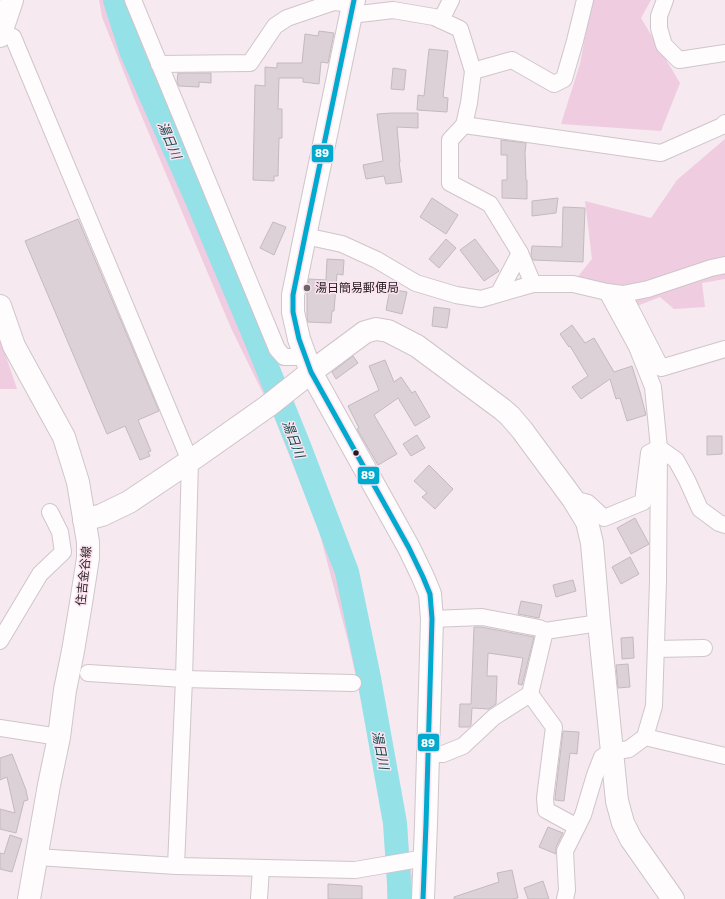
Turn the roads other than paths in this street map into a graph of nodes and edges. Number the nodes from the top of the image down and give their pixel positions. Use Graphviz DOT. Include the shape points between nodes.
graph roads {
  1 [pos="12,0"];
  2 [pos="133,0"];
  3 [pos="451,0"];
  4 [pos="585,0"];
  5 [pos="665,0"];
  6 [pos="401,5"];
  7 [pos="353,6"];
  8 [pos="441,20"];
  9 [pos="0,35"];
  10 [pos="725,53"];
  11 [pos="159,64"];
  12 [pos="473,70"];
  13 [pos="725,123"];
  14 [pos="464,125"];
  15 [pos="305,236"];
  16 [pos="520,253"];
  17 [pos="725,265"];
  18 [pos="533,284"];
  19 [pos="499,293"];
  20 [pos="615,293"];
  21 [pos="0,306"];
  22 [pos="725,349"];
  23 [pos="308,364"];
  24 [pos="659,448"];
  25 [pos="190,461"];
  26 [pos="573,500"];
  27 [pos="50,512"];
  28 [pos="84,520"];
  29 [pos="725,525"];
  30 [pos="432,619"];
  31 [pos="599,623"];
  32 [pos="545,631"];
  33 [pos="0,641"];
  34 [pos="704,648"];
  35 [pos="656,649"];
  36 [pos="88,673"];
  37 [pos="184,678"];
  38 [pos="353,683"];
  39 [pos="530,694"];
  40 [pos="0,728"];
  41 [pos="645,736"];
  42 [pos="59,737"];
  43 [pos="611,752"];
  44 [pos="428,754"];
  45 [pos="725,756"];
  46 [pos="577,827"];
  47 [pos="37,856"];
  48 [pos="418,860"];
  49 [pos="176,866"];
  50 [pos="260,868"];
  51 [pos="29,899"];
  52 [pos="259,899"];
  53 [pos="423,899"];
  54 [pos="565,899"];
  55 [pos="673,899"];
  1 -- 9 [label="main road"];
  2 -- 11 [label="street"];
  3 -- 8 [label="street"];
  4 -- 12 [label="street" via="564,80 554,84 512,60"];
  5 -- 10 [label="street" via="659,16 659,28 664,45 679,60"];
  6 -- 7 [label="street" via="393,10"];
  6 -- 8 [label="street"];
  7 -- 11 [label="street" via="334,2 288,18 275,26 250,63"];
  7 -- 15 [label="main road"];
  8 -- 12 [label="street" via="460,29"];
  9 -- 25 [label="street" via="13,37"];
  11 -- 23 [label="street" via="277,349 284,357"];
  12 -- 14 [label="street"];
  13 -- 14 [label="street" via="661,153"];
  14 -- 16 [label="street" via="450,140 450,183 490,204"];
  15 -- 19 [label="street" via="342,244 377,260 416,283 449,293 481,299"];
  15 -- 23 [label="main road" via="293,295 293,312"];
  16 -- 18 [label="street"];
  16 -- 19 [label="street"];
  17 -- 20 [label="street" via="648,290"];
  18 -- 19 [label="street"];
  18 -- 20 [label="street" via="574,284"];
  20 -- 22 [label="street" via="661,368"];
  20 -- 24 [label="street" via="653,388"];
  21 -- 28 [label="main road, 住吉金谷線" via="14,346 64,437 78,482"];
  23 -- 25 [label="main road" via="288,390"];
  23 -- 26 [label="main road" via="365,332 376,329 388,331 417,346 502,408 522,430"];
  23 -- 30 [label="main road" via="409,548 430,594"];
  24 -- 26 [label="street" via="649,453 642,502 604,518 588,504"];
  24 -- 29 [label="street" via="676,460 700,509"];
  24 -- 35 [label="street"];
  25 -- 28 [label="main road" via="128,502 102,515"];
  25 -- 37 [label="street"];
  26 -- 31 [label="main road" via="587,522 592,543"];
  27 -- 33 [label="street" via="60,532 63,552 40,574"];
  28 -- 42 [label="main road, 住吉金谷線" via="88,558"];
  30 -- 32 [label="street" via="482,617"];
  30 -- 44 [label="main road"];
  31 -- 32 [label="street"];
  31 -- 43 [label="main road"];
  32 -- 39 [label="street"];
  34 -- 35 [label="street"];
  35 -- 41 [label="street" via="654,706"];
  36 -- 37 [label="street"];
  37 -- 38 [label="street"];
  37 -- 49 [label="street"];
  39 -- 44 [label="street" via="494,717 463,746 443,754"];
  39 -- 46 [label="street" via="554,728 544,798 546,810"];
  40 -- 42 [label="street"];
  41 -- 43 [label="street" via="629,749"];
  41 -- 45 [label="street"];
  42 -- 47 [label="main road, 住吉金谷線"];
  43 -- 46 [label="street" via="602,757"];
  43 -- 55 [label="main road" via="617,801 623,823"];
  44 -- 48 [label="main road"];
  46 -- 54 [label="street" via="565,851"];
  47 -- 49 [label="street"];
  47 -- 51 [label="main road, 住吉金谷線"];
  48 -- 50 [label="street" via="355,870"];
  48 -- 53 [label="main road"];
  49 -- 50 [label="street"];
  50 -- 52 [label="street"];
}
